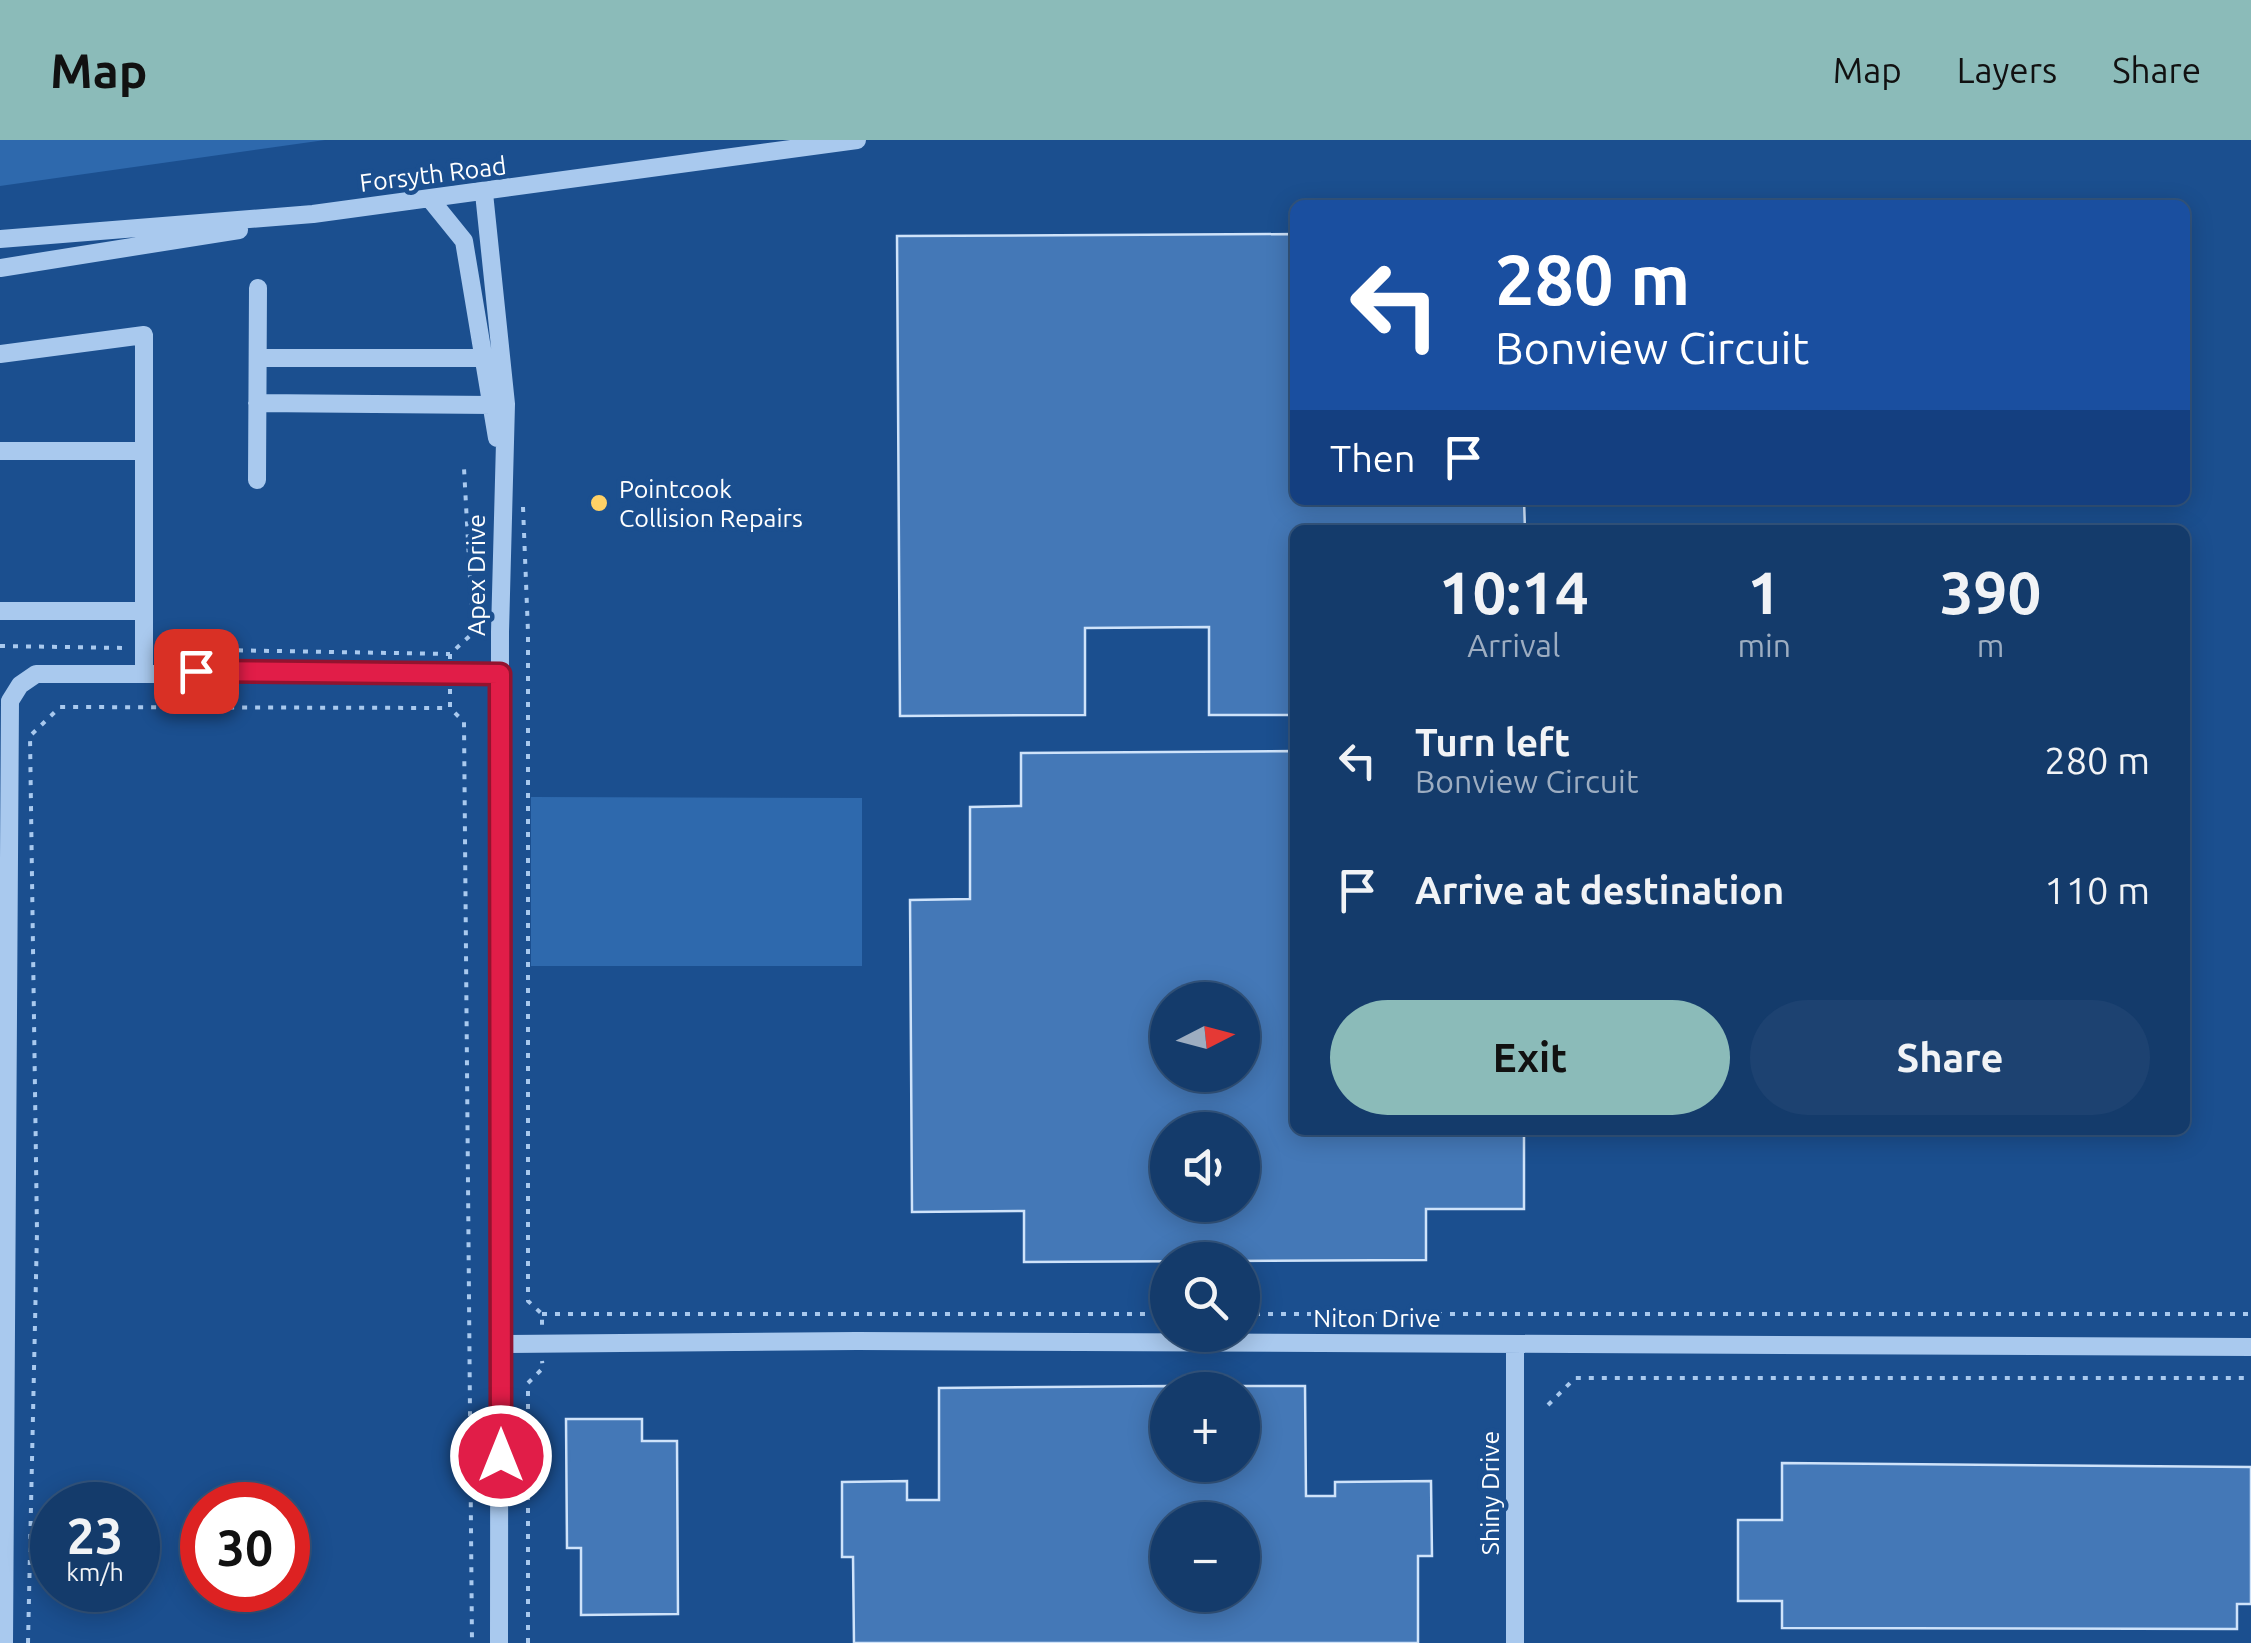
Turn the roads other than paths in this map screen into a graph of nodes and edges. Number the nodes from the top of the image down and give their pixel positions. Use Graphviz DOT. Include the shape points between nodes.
graph roads {
  1 [pos="857,140"];
  2 [pos="484,193"];
  3 [pos="430,199"];
  4 [pos="313,214"];
  5 [pos="0,239"];
  6 [pos="0,268"];
  7 [pos="258,288"];
  8 [pos="0,354"];
  9 [pos="258,358"];
  10 [pos="485,358"];
  11 [pos="257,402"];
  12 [pos="492,406"];
  13 [pos="0,451"];
  14 [pos="144,451"];
  15 [pos="501,468"];
  16 [pos="257,480"];
  17 [pos="0,611"];
  18 [pos="144,611"];
  19 [pos="144,672"];
  20 [pos="500,674"];
  21 [pos="4,1190"];
  22 [pos="502,1344"];
  23 [pos="1515,1344"];
  24 [pos="2251,1346"];
  25 [pos="4,1643"];
  26 [pos="499,1643"];
  27 [pos="1515,1643"];
  1 -- 2 [label="street, Forsyth Road"];
  2 -- 3 [label="street, Forsyth Road"];
  2 -- 15 [label="street, Apex Drive" via="506,404"];
  3 -- 4 [label="street, Forsyth Road"];
  3 -- 10 [label="street, Apex Drive" via="464,241"];
  4 -- 5 [label="street, Forsyth Road"];
  4 -- 6 [label="street, Forsyth Road" via="175,244"];
  7 -- 9 [label="street"];
  8 -- 14 [label="street" via="144,335"];
  9 -- 10 [label="street"];
  9 -- 11 [label="street"];
  10 -- 12 [label="street, Apex Drive"];
  11 -- 12 [label="street"];
  11 -- 16 [label="street"];
  12 -- 15 [label="street, Apex Drive"];
  13 -- 14 [label="street"];
  14 -- 18 [label="street"];
  15 -- 20 [label="street, Apex Drive"];
  17 -- 18 [label="street"];
  18 -- 19 [label="street"];
  19 -- 20 [label="street"];
  19 -- 21 [label="street" via="36,674 10,700"];
  20 -- 22 [label="street, Apex Drive"];
  21 -- 25 [label="street"];
  22 -- 23 [label="street, Niton Drive"];
  22 -- 26 [label="street, Apex Drive"];
  23 -- 24 [label="street, Niton Drive"];
  23 -- 27 [label="street, Shiny Drive"];
}
